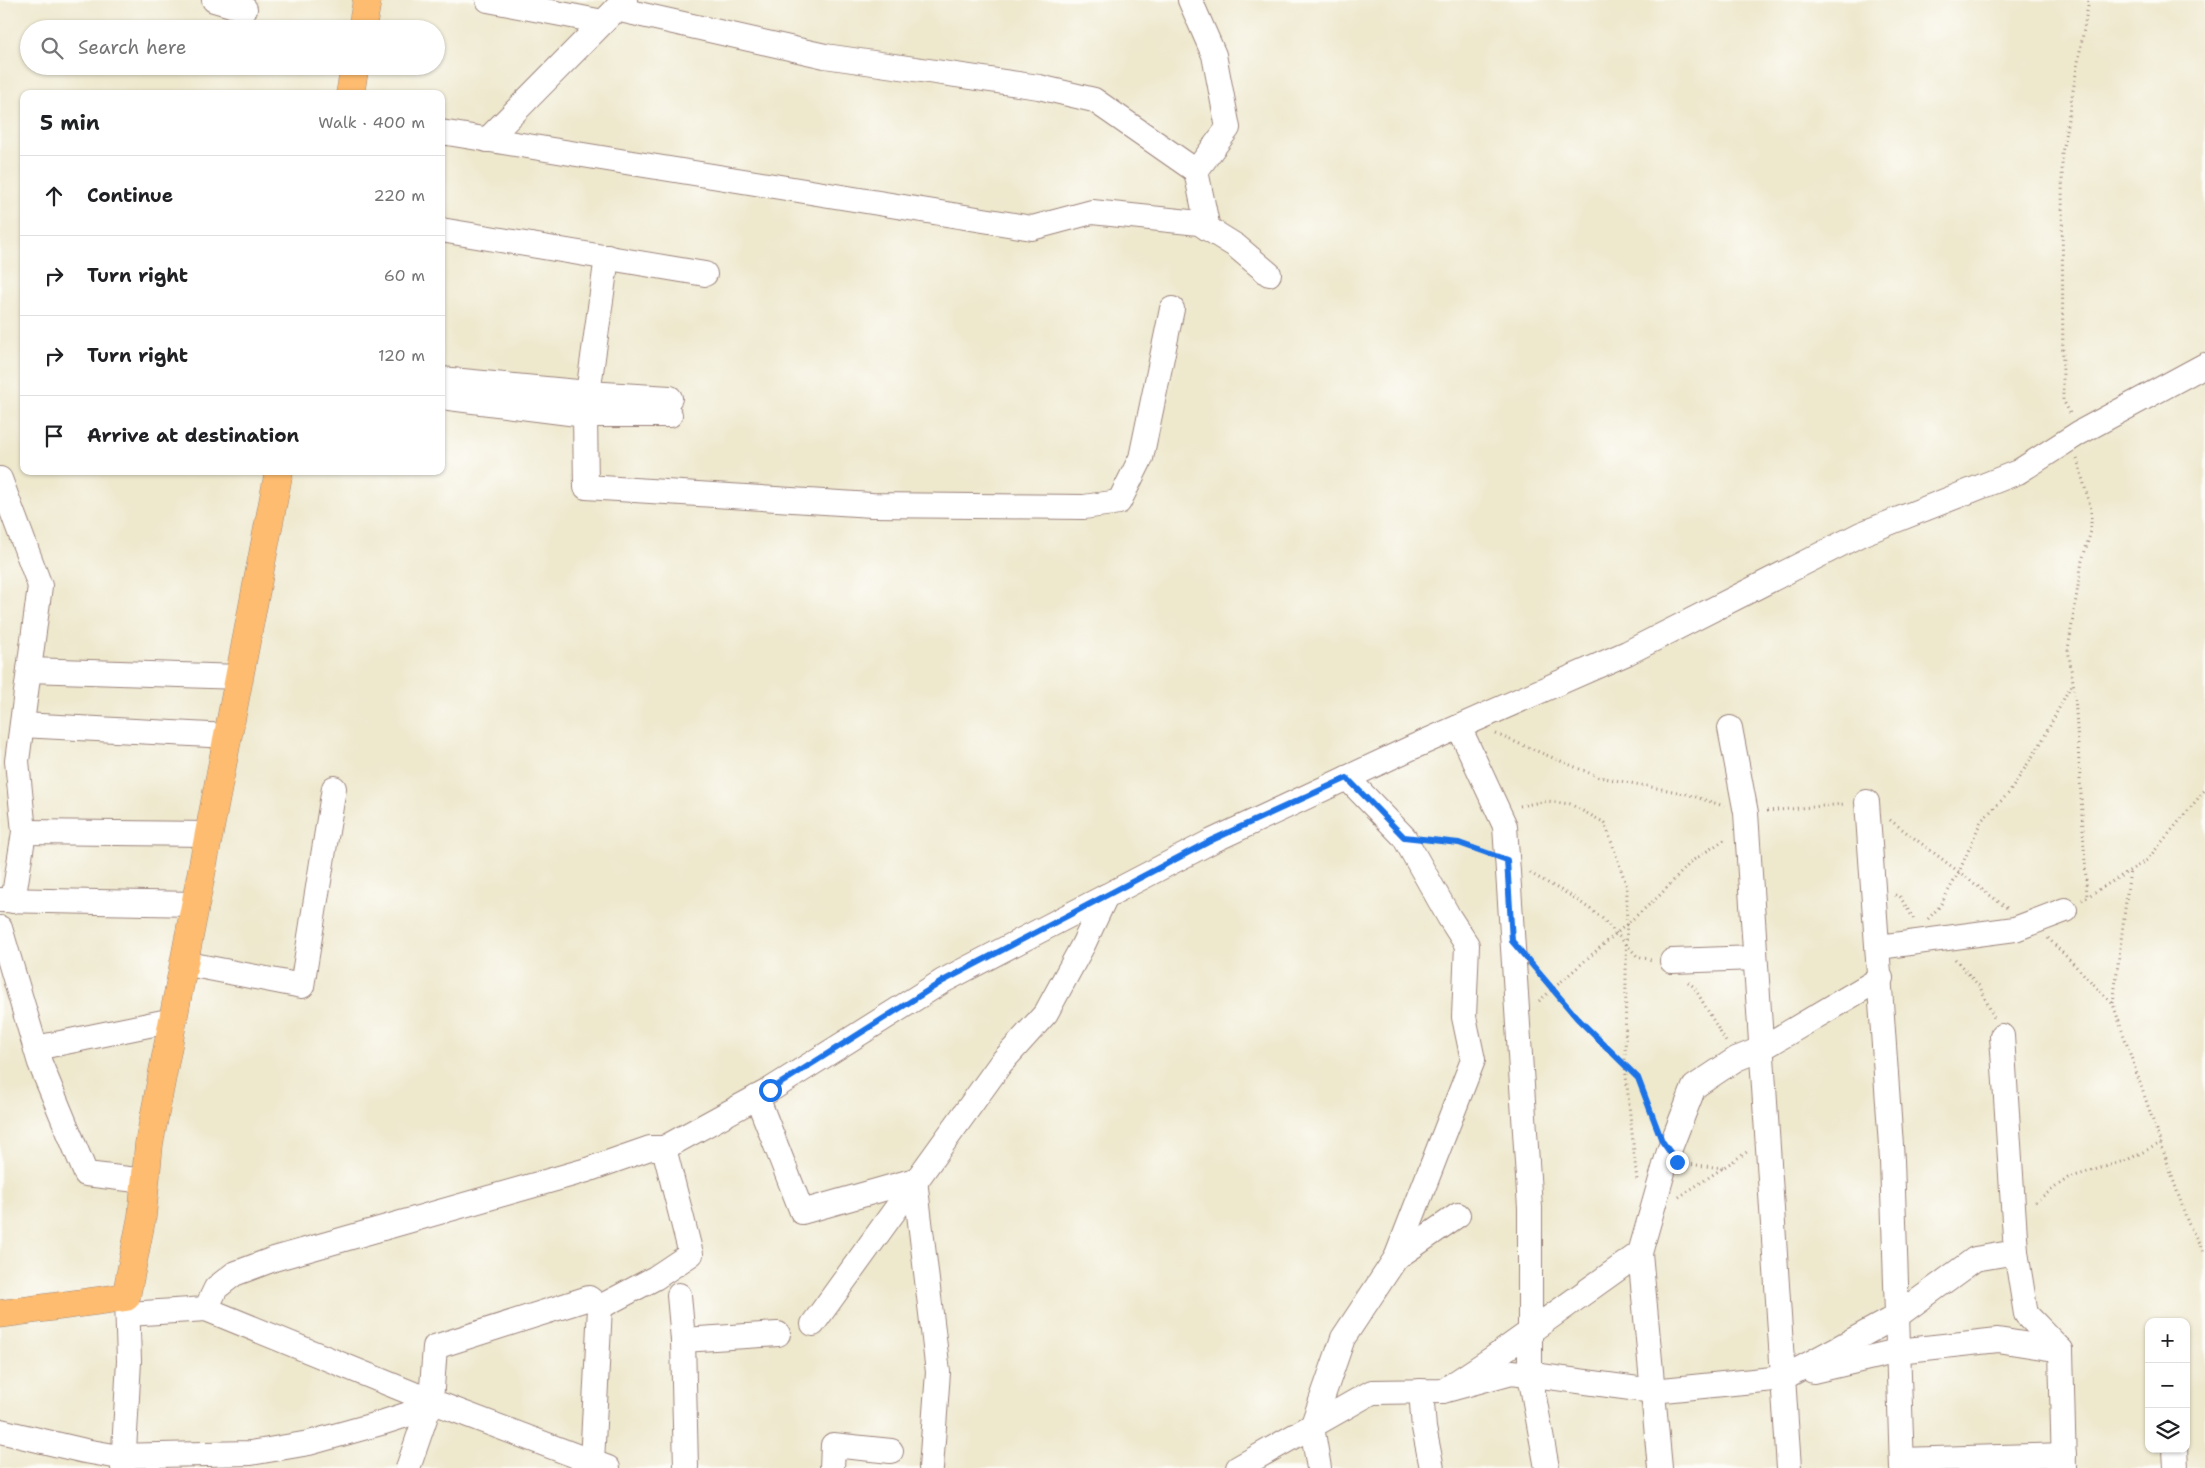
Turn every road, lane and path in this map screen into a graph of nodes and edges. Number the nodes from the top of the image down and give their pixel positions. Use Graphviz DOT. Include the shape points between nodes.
graph roads {
  1 [pos="214,0"];
  2 [pos="367,0"];
  3 [pos="488,0"];
  4 [pos="1190,0"];
  5 [pos="2089,0"];
  6 [pos="245,9"];
  7 [pos="615,10"];
  8 [pos="364,20"];
  9 [pos="353,75"];
  10 [pos="351,90"];
  11 [pos="445,133"];
  12 [pos="487,140"];
  13 [pos="1196,171"];
  14 [pos="1208,229"];
  15 [pos="445,231"];
  16 [pos="607,257"];
  17 [pos="705,274"];
  18 [pos="1269,274"];
  19 [pos="1172,309"];
  20 [pos="2205,365"];
  21 [pos="445,380"];
  22 [pos="445,397"];
  23 [pos="586,404"];
  24 [pos="670,407"];
  25 [pos="2075,435"];
  26 [pos="278,475"];
  27 [pos="0,478"];
  28 [pos="29,670"];
  29 [pos="240,677"];
  30 [pos="2073,682"];
  31 [pos="1484,716"];
  32 [pos="22,726"];
  33 [pos="1459,727"];
  34 [pos="1730,728"];
  35 [pos="228,736"];
  36 [pos="1347,778"];
  37 [pos="334,788"];
  38 [pos="2205,790"];
  39 [pos="1867,802"];
  40 [pos="1497,809"];
  41 [pos="1746,819"];
  42 [pos="24,832"];
  43 [pos="209,834"];
  44 [pos="1404,837"];
  45 [pos="1507,860"];
  46 [pos="2130,870"];
  47 [pos="1959,872"];
  48 [pos="1106,896"];
  49 [pos="2088,896"];
  50 [pos="7,901"];
  51 [pos="195,904"];
  52 [pos="2064,910"];
  53 [pos="2032,922"];
  54 [pos="1628,923"];
  55 [pos="0,928"];
  56 [pos="1616,934"];
  57 [pos="1905,943"];
  58 [pos="1878,946"];
  59 [pos="1628,947"];
  60 [pos="1755,958"];
  61 [pos="1664,961"];
  62 [pos="183,963"];
  63 [pos="1535,967"];
  64 [pos="1881,978"];
  65 [pos="1687,982"];
  66 [pos="1553,988"];
  67 [pos="2113,1004"];
  68 [pos="173,1020"];
  69 [pos="1517,1020"];
  70 [pos="2002,1036"];
  71 [pos="36,1048"];
  72 [pos="1761,1049"];
  73 [pos="1736,1059"];
  74 [pos="1625,1066"];
  75 [pos="757,1097"];
  76 [pos="1766,1140"];
  77 [pos="2161,1143"];
  78 [pos="664,1148"];
  79 [pos="1669,1152"];
  80 [pos="1724,1168"];
  81 [pos="915,1180"];
  82 [pos="146,1181"];
  83 [pos="1458,1215"];
  84 [pos="1651,1215"];
  85 [pos="2014,1217"];
  86 [pos="2016,1252"];
  87 [pos="1640,1253"];
  88 [pos="2205,1254"];
  89 [pos="1396,1258"];
  90 [pos="680,1295"];
  91 [pos="127,1306"];
  92 [pos="600,1307"];
  93 [pos="206,1309"];
  94 [pos="0,1314"];
  95 [pos="1897,1316"];
  96 [pos="813,1324"];
  97 [pos="1530,1330"];
  98 [pos="778,1334"];
  99 [pos="683,1340"];
  100 [pos="2061,1350"];
  101 [pos="1898,1351"];
  102 [pos="1530,1375"];
  103 [pos="1782,1378"];
  104 [pos="1432,1391"];
  105 [pos="1653,1391"];
  106 [pos="431,1401"];
  107 [pos="1312,1427"];
  108 [pos="0,1431"];
  109 [pos="891,1451"];
  110 [pos="2175,1453"];
  111 [pos="2064,1461"];
  112 [pos="123,1462"];
  113 [pos="1902,1464"];
  114 [pos="603,1466"];
  115 [pos="408,1468"];
  116 [pos="686,1468"];
  117 [pos="832,1468"];
  118 [pos="931,1468"];
  119 [pos="1238,1468"];
  120 [pos="1319,1468"];
  121 [pos="1432,1468"];
  122 [pos="1547,1468"];
  123 [pos="1660,1468"];
  124 [pos="1789,1468"];
  125 [pos="2176,1468"];
  1 -- 6 [label="street"];
  2 -- 8 [label="main road"];
  3 -- 7 [label="street"];
  4 -- 13 [label="street" via="1214,54 1228,128"];
  5 -- 25 [label="path" via="2062,153 2063,400"];
  7 -- 12 [label="street"];
  7 -- 13 [label="street" via="825,56 1039,87 1094,100"];
  9 -- 10 [label="main road"];
  11 -- 12 [label="street"];
  12 -- 14 [label="street" via="1032,228 1092,212 1199,223"];
  13 -- 14 [label="street"];
  14 -- 18 [label="street" via="1236,246"];
  15 -- 16 [label="street"];
  16 -- 17 [label="street"];
  16 -- 23 [label="street"];
  19 -- 23 [label="street" via="1141,458 1119,502 1084,507 872,505 586,487"];
  20 -- 25 [label="street"];
  21 -- 23 [label="street"];
  22 -- 23 [label="street"];
  23 -- 24 [label="street"];
  25 -- 30 [label="path" via="2091,509 2091,531 2082,562 2068,649"];
  25 -- 31 [label="street" via="2018,472 1861,534 1627,652"];
  26 -- 29 [label="main road"];
  27 -- 28 [label="street" via="40,586"];
  28 -- 29 [label="street"];
  28 -- 32 [label="street"];
  29 -- 35 [label="main road"];
  30 -- 47 [label="path" via="2041,743 2009,793 1981,821"];
  30 -- 49 [label="path"];
  31 -- 33 [label="street"];
  31 -- 41 [label="path" via="1496,735 1599,777 1683,793"];
  32 -- 35 [label="street"];
  32 -- 42 [label="street" via="17,761"];
  33 -- 36 [label="street"];
  33 -- 40 [label="street"];
  34 -- 41 [label="street"];
  35 -- 43 [label="main road"];
  36 -- 44 [label="street"];
  36 -- 48 [label="street" via="1212,840"];
  37 -- 62 [label="street" via="302,986"];
  38 -- 46 [label="path" via="2147,860"];
  39 -- 41 [label="path"];
  39 -- 47 [label="path"];
  39 -- 58 [label="street"];
  40 -- 45 [label="street" via="1505,826"];
  40 -- 54 [label="path" via="1547,801 1570,804 1605,823 1627,887"];
  41 -- 54 [label="path" via="1692,861"];
  41 -- 60 [label="street"];
  42 -- 43 [label="street"];
  42 -- 50 [label="street"];
  43 -- 51 [label="main road"];
  44 -- 45 [label="path" via="1459,843"];
  44 -- 89 [label="street" via="1467,945 1464,1018 1473,1060"];
  45 -- 56 [label="path" via="1573,897"];
  45 -- 69 [label="street"];
  46 -- 49 [label="path"];
  46 -- 67 [label="path"];
  47 -- 53 [label="path" via="2003,906"];
  47 -- 57 [label="path" via="1940,906"];
  48 -- 75 [label="street" via="943,981"];
  48 -- 81 [label="street" via="1046,1013 1001,1063"];
  49 -- 52 [label="path"];
  50 -- 51 [label="street"];
  51 -- 62 [label="main road"];
  52 -- 53 [label="street"];
  53 -- 57 [label="street" via="2015,929"];
  53 -- 67 [label="path"];
  54 -- 56 [label="path"];
  54 -- 59 [label="path"];
  55 -- 71 [label="street"];
  56 -- 59 [label="path"];
  56 -- 66 [label="path"];
  57 -- 58 [label="street"];
  58 -- 64 [label="street"];
  59 -- 61 [label="path" via="1637,956"];
  59 -- 74 [label="path"];
  60 -- 61 [label="street"];
  60 -- 72 [label="street"];
  62 -- 68 [label="main road"];
  63 -- 66 [label="path"];
  64 -- 72 [label="street"];
  64 -- 95 [label="street"];
  65 -- 73 [label="path" via="1694,987"];
  66 -- 69 [label="path"];
  66 -- 74 [label="path" via="1577,1018"];
  67 -- 77 [label="path"];
  68 -- 71 [label="street"];
  68 -- 82 [label="main road"];
  69 -- 97 [label="street" via="1530,1208"];
  70 -- 85 [label="street"];
  71 -- 82 [label="street" via="86,1174"];
  72 -- 73 [label="street"];
  72 -- 76 [label="street"];
  73 -- 79 [label="street" via="1694,1087"];
  74 -- 79 [label="path" via="1638,1078"];
  74 -- 84 [label="path" via="1640,1208"];
  75 -- 78 [label="street"];
  75 -- 81 [label="street" via="802,1212"];
  76 -- 80 [label="path"];
  76 -- 103 [label="street"];
  77 -- 85 [label="path" via="2128,1160 2068,1178"];
  77 -- 88 [label="path" via="2188,1222"];
  78 -- 92 [label="street" via="691,1254 655,1278"];
  78 -- 93 [label="street" via="650,1148 587,1170 274,1259 234,1274 216,1288"];
  79 -- 80 [label="path" via="1677,1162"];
  79 -- 84 [label="street"];
  80 -- 84 [label="path"];
  81 -- 96 [label="street"];
  81 -- 118 [label="street" via="938,1372"];
  82 -- 91 [label="main road"];
  83 -- 89 [label="street"];
  84 -- 87 [label="street"];
  85 -- 86 [label="street"];
  86 -- 95 [label="street" via="1975,1259"];
  86 -- 100 [label="street" via="2026,1314"];
  87 -- 97 [label="street"];
  87 -- 105 [label="street"];
  89 -- 107 [label="street" via="1343,1338"];
  90 -- 99 [label="street"];
  91 -- 93 [label="street"];
  91 -- 94 [label="main road"];
  91 -- 112 [label="street" via="129,1361"];
  92 -- 106 [label="street" via="589,1298 435,1347"];
  92 -- 114 [label="street"];
  93 -- 106 [label="street"];
  95 -- 101 [label="street"];
  95 -- 103 [label="street"];
  97 -- 102 [label="street"];
  97 -- 104 [label="street"];
  98 -- 99 [label="street"];
  99 -- 116 [label="street"];
  100 -- 101 [label="street" via="1998,1340"];
  100 -- 111 [label="street"];
  101 -- 103 [label="street"];
  101 -- 113 [label="street"];
  102 -- 104 [label="street" via="1512,1372"];
  102 -- 105 [label="street"];
  102 -- 122 [label="street"];
  103 -- 105 [label="street"];
  103 -- 124 [label="street"];
  104 -- 107 [label="street" via="1372,1392"];
  104 -- 121 [label="street" via="1424,1428"];
  105 -- 123 [label="street"];
  106 -- 112 [label="street" via="409,1414 309,1443 251,1453"];
  106 -- 114 [label="street"];
  106 -- 115 [label="street"];
  107 -- 119 [label="street"];
  107 -- 120 [label="street"];
  108 -- 112 [label="street"];
  109 -- 117 [label="street" via="833,1446"];
  110 -- 125 [label="street"];
  111 -- 113 [label="street"];
}
